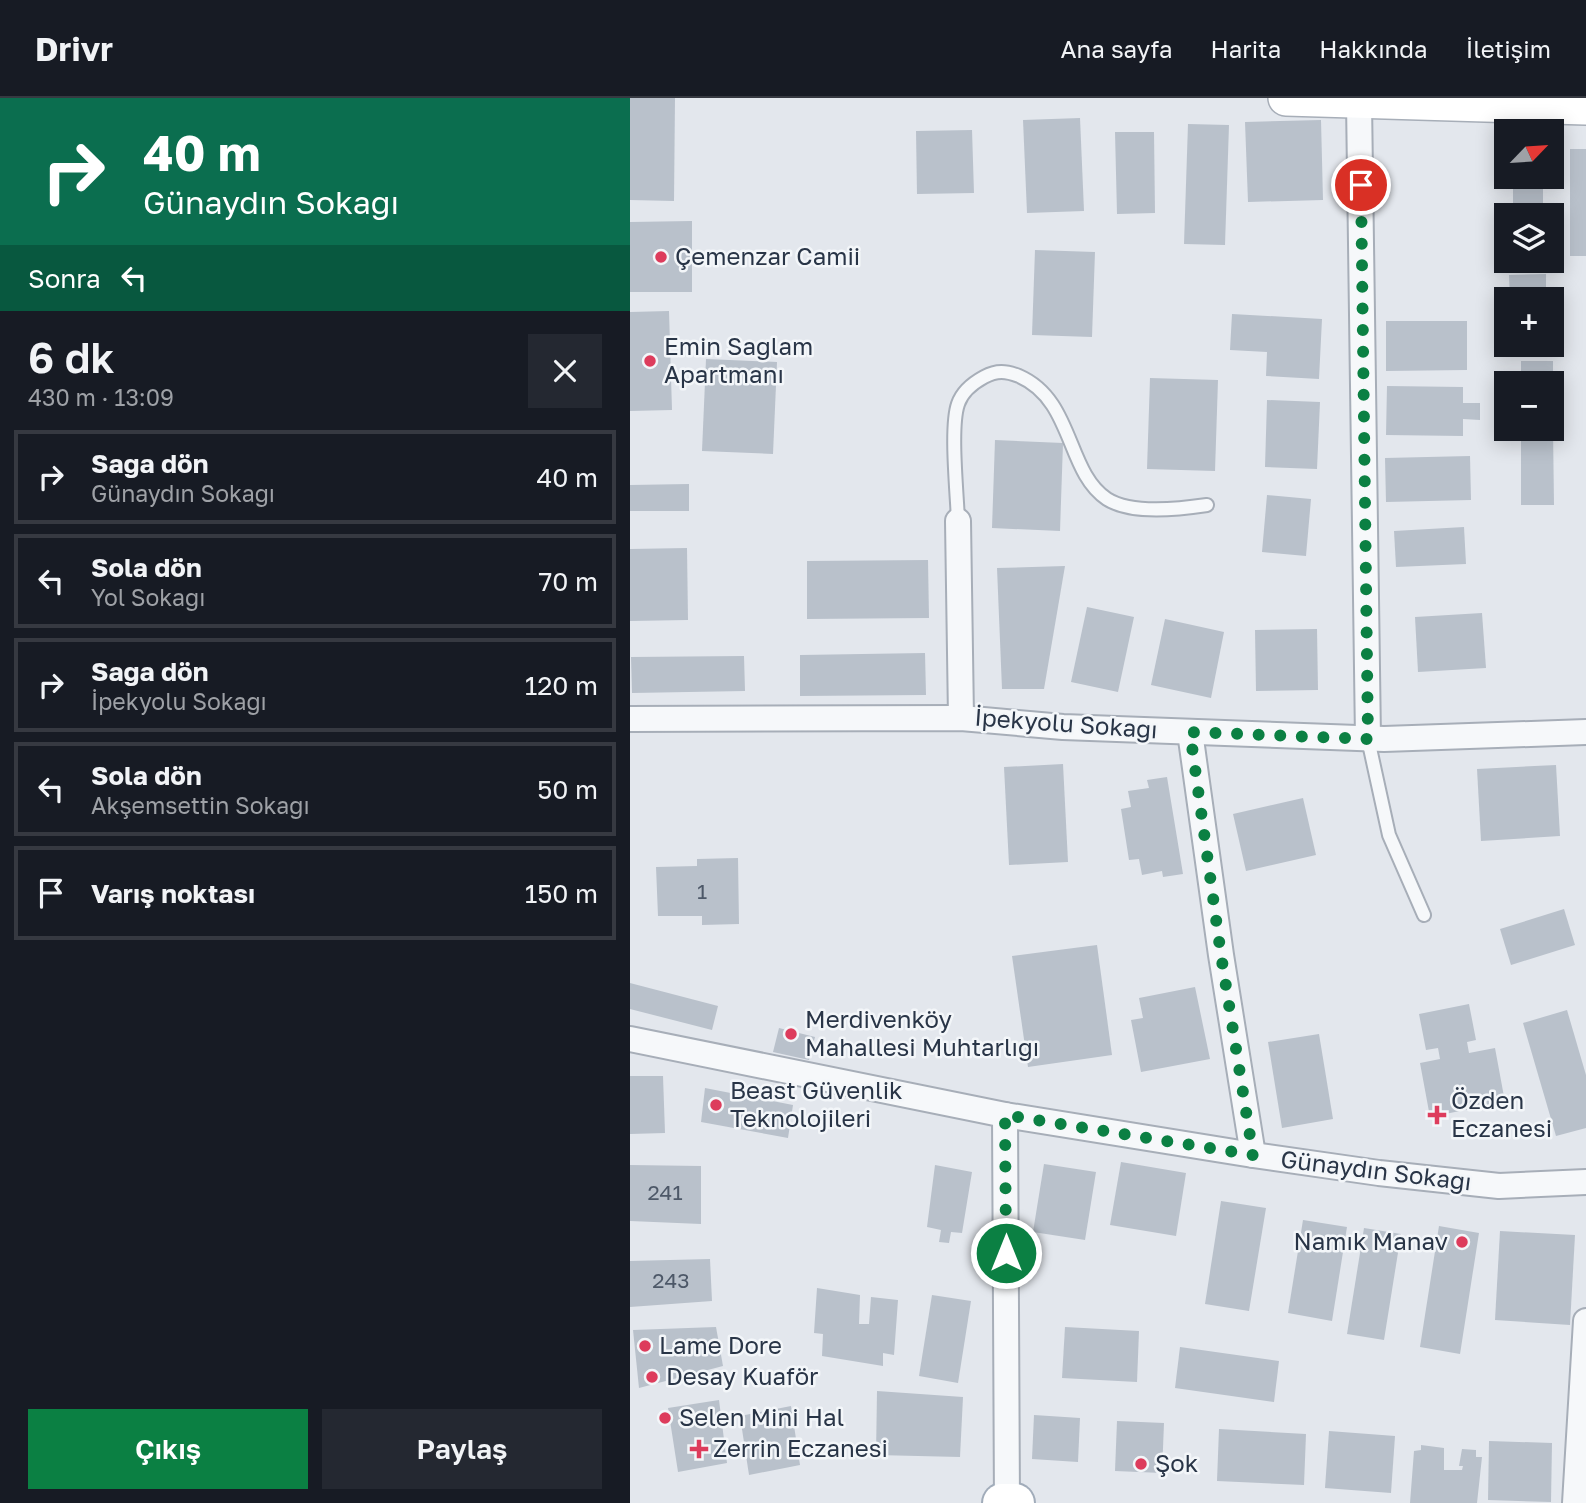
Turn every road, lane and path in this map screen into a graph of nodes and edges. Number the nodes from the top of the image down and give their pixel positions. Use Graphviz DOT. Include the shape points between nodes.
graph roads {
  1 [pos="1286,98"];
  2 [pos="1359,102"];
  3 [pos="1586,107"];
  4 [pos="1207,505"];
  5 [pos="958,521"];
  6 [pos="961,718"];
  7 [pos="630,719"];
  8 [pos="1190,732"];
  9 [pos="1586,732"];
  10 [pos="1368,739"];
  11 [pos="1424,915"];
  12 [pos="630,1039"];
  13 [pos="1005,1115"];
  14 [pos="1253,1155"];
  15 [pos="1586,1182"];
  16 [pos="1586,1321"];
  17 [pos="1006,1503"];
  18 [pos="1014,1503"];
  19 [pos="1575,1503"];
  1 -- 2 [label="street"];
  2 -- 3 [label="street"];
  2 -- 10 [label="street"];
  4 -- 5 [label="lane" via="1135,508 1108,500 1092,484 1065,425 1042,392 1005,371 974,382 959,401 954,421"];
  5 -- 6 [label="street"];
  6 -- 7 [label="street, İpekyolu Sokağı"];
  6 -- 8 [label="street, İpekyolu Sokağı"];
  8 -- 10 [label="street, İpekyolu Sokağı"];
  8 -- 14 [label="street"];
  9 -- 10 [label="street, İpekyolu Sokağı"];
  10 -- 11 [label="lane" via="1389,835"];
  12 -- 13 [label="street, Günaydın Sokağı"];
  13 -- 14 [label="street, Günaydın Sokağı"];
  13 -- 17 [label="street"];
  14 -- 15 [label="street, Günaydın Sokağı" via="1499,1186"];
  16 -- 19 [label="street"];
  17 -- 18 [label="main road"];
}
